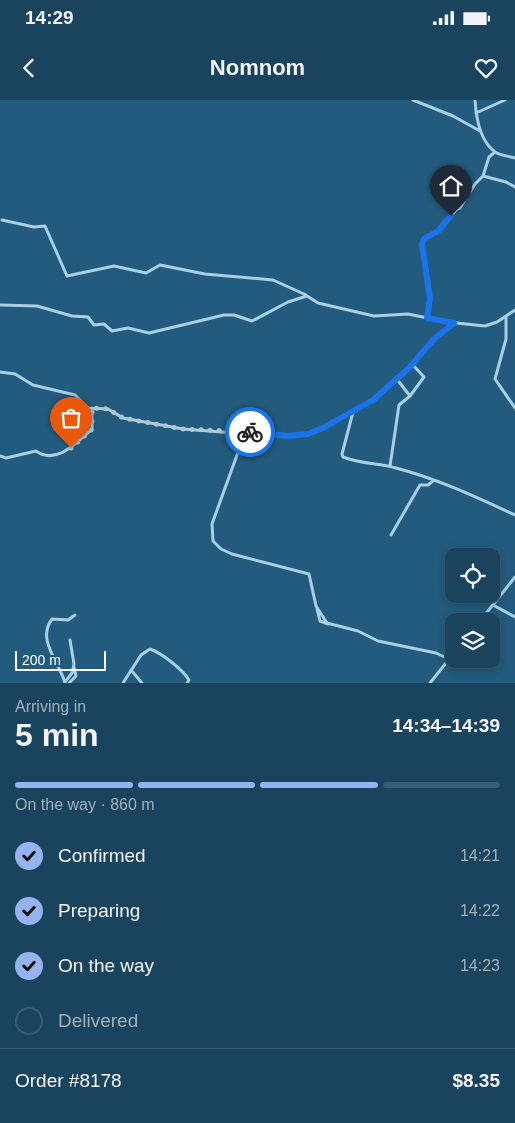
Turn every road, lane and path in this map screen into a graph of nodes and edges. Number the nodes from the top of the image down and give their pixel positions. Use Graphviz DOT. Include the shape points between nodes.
graph roads {
  1 [pos="413,100"];
  2 [pos="475,100"];
  3 [pos="505,100"];
  4 [pos="476,113"];
  5 [pos="481,131"];
  6 [pos="495,152"];
  7 [pos="515,158"];
  8 [pos="483,176"];
  9 [pos="443,181"];
  10 [pos="515,187"];
  11 [pos="457,209"];
  12 [pos="2,220"];
  13 [pos="308,296"];
  14 [pos="0,304"];
  15 [pos="515,310"];
  16 [pos="506,316"];
  17 [pos="427,318"];
  18 [pos="454,323"];
  19 [pos="412,364"];
  20 [pos="0,372"];
  21 [pos="396,378"];
  22 [pos="410,396"];
  23 [pos="92,408"];
  24 [pos="515,408"];
  25 [pos="353,412"];
  26 [pos="245,433"];
  27 [pos="0,456"];
  28 [pos="390,466"];
  29 [pos="434,480"];
  30 [pos="515,515"];
  31 [pos="391,535"];
  32 [pos="515,577"];
  33 [pos="493,605"];
  34 [pos="486,613"];
  35 [pos="75,615"];
  36 [pos="515,617"];
  37 [pos="70,640"];
  38 [pos="445,657"];
  39 [pos="445,664"];
  40 [pos="74,667"];
  41 [pos="131,670"];
  42 [pos="65,683"];
  43 [pos="69,683"];
  44 [pos="123,683"];
  45 [pos="142,683"];
  46 [pos="187,683"];
  47 [pos="430,683"];
  1 -- 5 [label="street"];
  2 -- 4 [label="street"];
  3 -- 4 [label="street"];
  4 -- 5 [label="street"];
  5 -- 6 [label="street"];
  6 -- 7 [label="street"];
  6 -- 8 [label="street" via="489,157"];
  8 -- 10 [label="street"];
  8 -- 11 [label="street" via="463,206"];
  9 -- 11 [label="street" via="435,197"];
  11 -- 17 [label="street" via="438,231 422,241 430,299"];
  12 -- 13 [label="street" via="34,227 45,226 67,276 114,266 146,273 158,265 205,274 273,280"];
  13 -- 14 [label="street" via="288,302 252,321 224,315 148,333 128,328 112,331 104,324 94,325 88,317 37,306"];
  13 -- 17 [label="street" via="325,306 366,315 408,314"];
  15 -- 16 [label="street"];
  16 -- 18 [label="street" via="486,326"];
  16 -- 24 [label="street" via="506,339 495,379"];
  17 -- 18 [label="street"];
  18 -- 19 [label="street" via="434,339"];
  19 -- 21 [label="street"];
  19 -- 22 [label="street" via="424,377"];
  20 -- 23 [label="street" via="15,374 33,385 75,395"];
  21 -- 22 [label="street"];
  21 -- 25 [label="street" via="373,400"];
  22 -- 28 [label="street" via="399,406"];
  23 -- 26 [label="street" via="108,409 123,418 183,429"];
  23 -- 27 [label="street" via="92,429 70,449 53,454 36,451 6,458"];
  25 -- 26 [label="street" via="319,430 301,435"];
  25 -- 28 [label="street" via="342,456 357,463"];
  26 -- 38 [label="street" via="212,524 213,541 232,554 308,574 320,621 378,641"];
  28 -- 29 [label="street"];
  29 -- 30 [label="street"];
  29 -- 31 [label="street" via="428,485 420,485"];
  32 -- 33 [label="street"];
  33 -- 34 [label="street"];
  33 -- 36 [label="street"];
  35 -- 42 [label="street" via="68,620 52,619 48,631 48,647"];
  37 -- 40 [label="street"];
  39 -- 47 [label="street"];
  40 -- 42 [label="street"];
  40 -- 43 [label="street" via="76,676"];
  41 -- 44 [label="street"];
  41 -- 45 [label="street"];
  41 -- 46 [label="street" via="142,652 150,649 163,655 185,674 189,680"];
}
